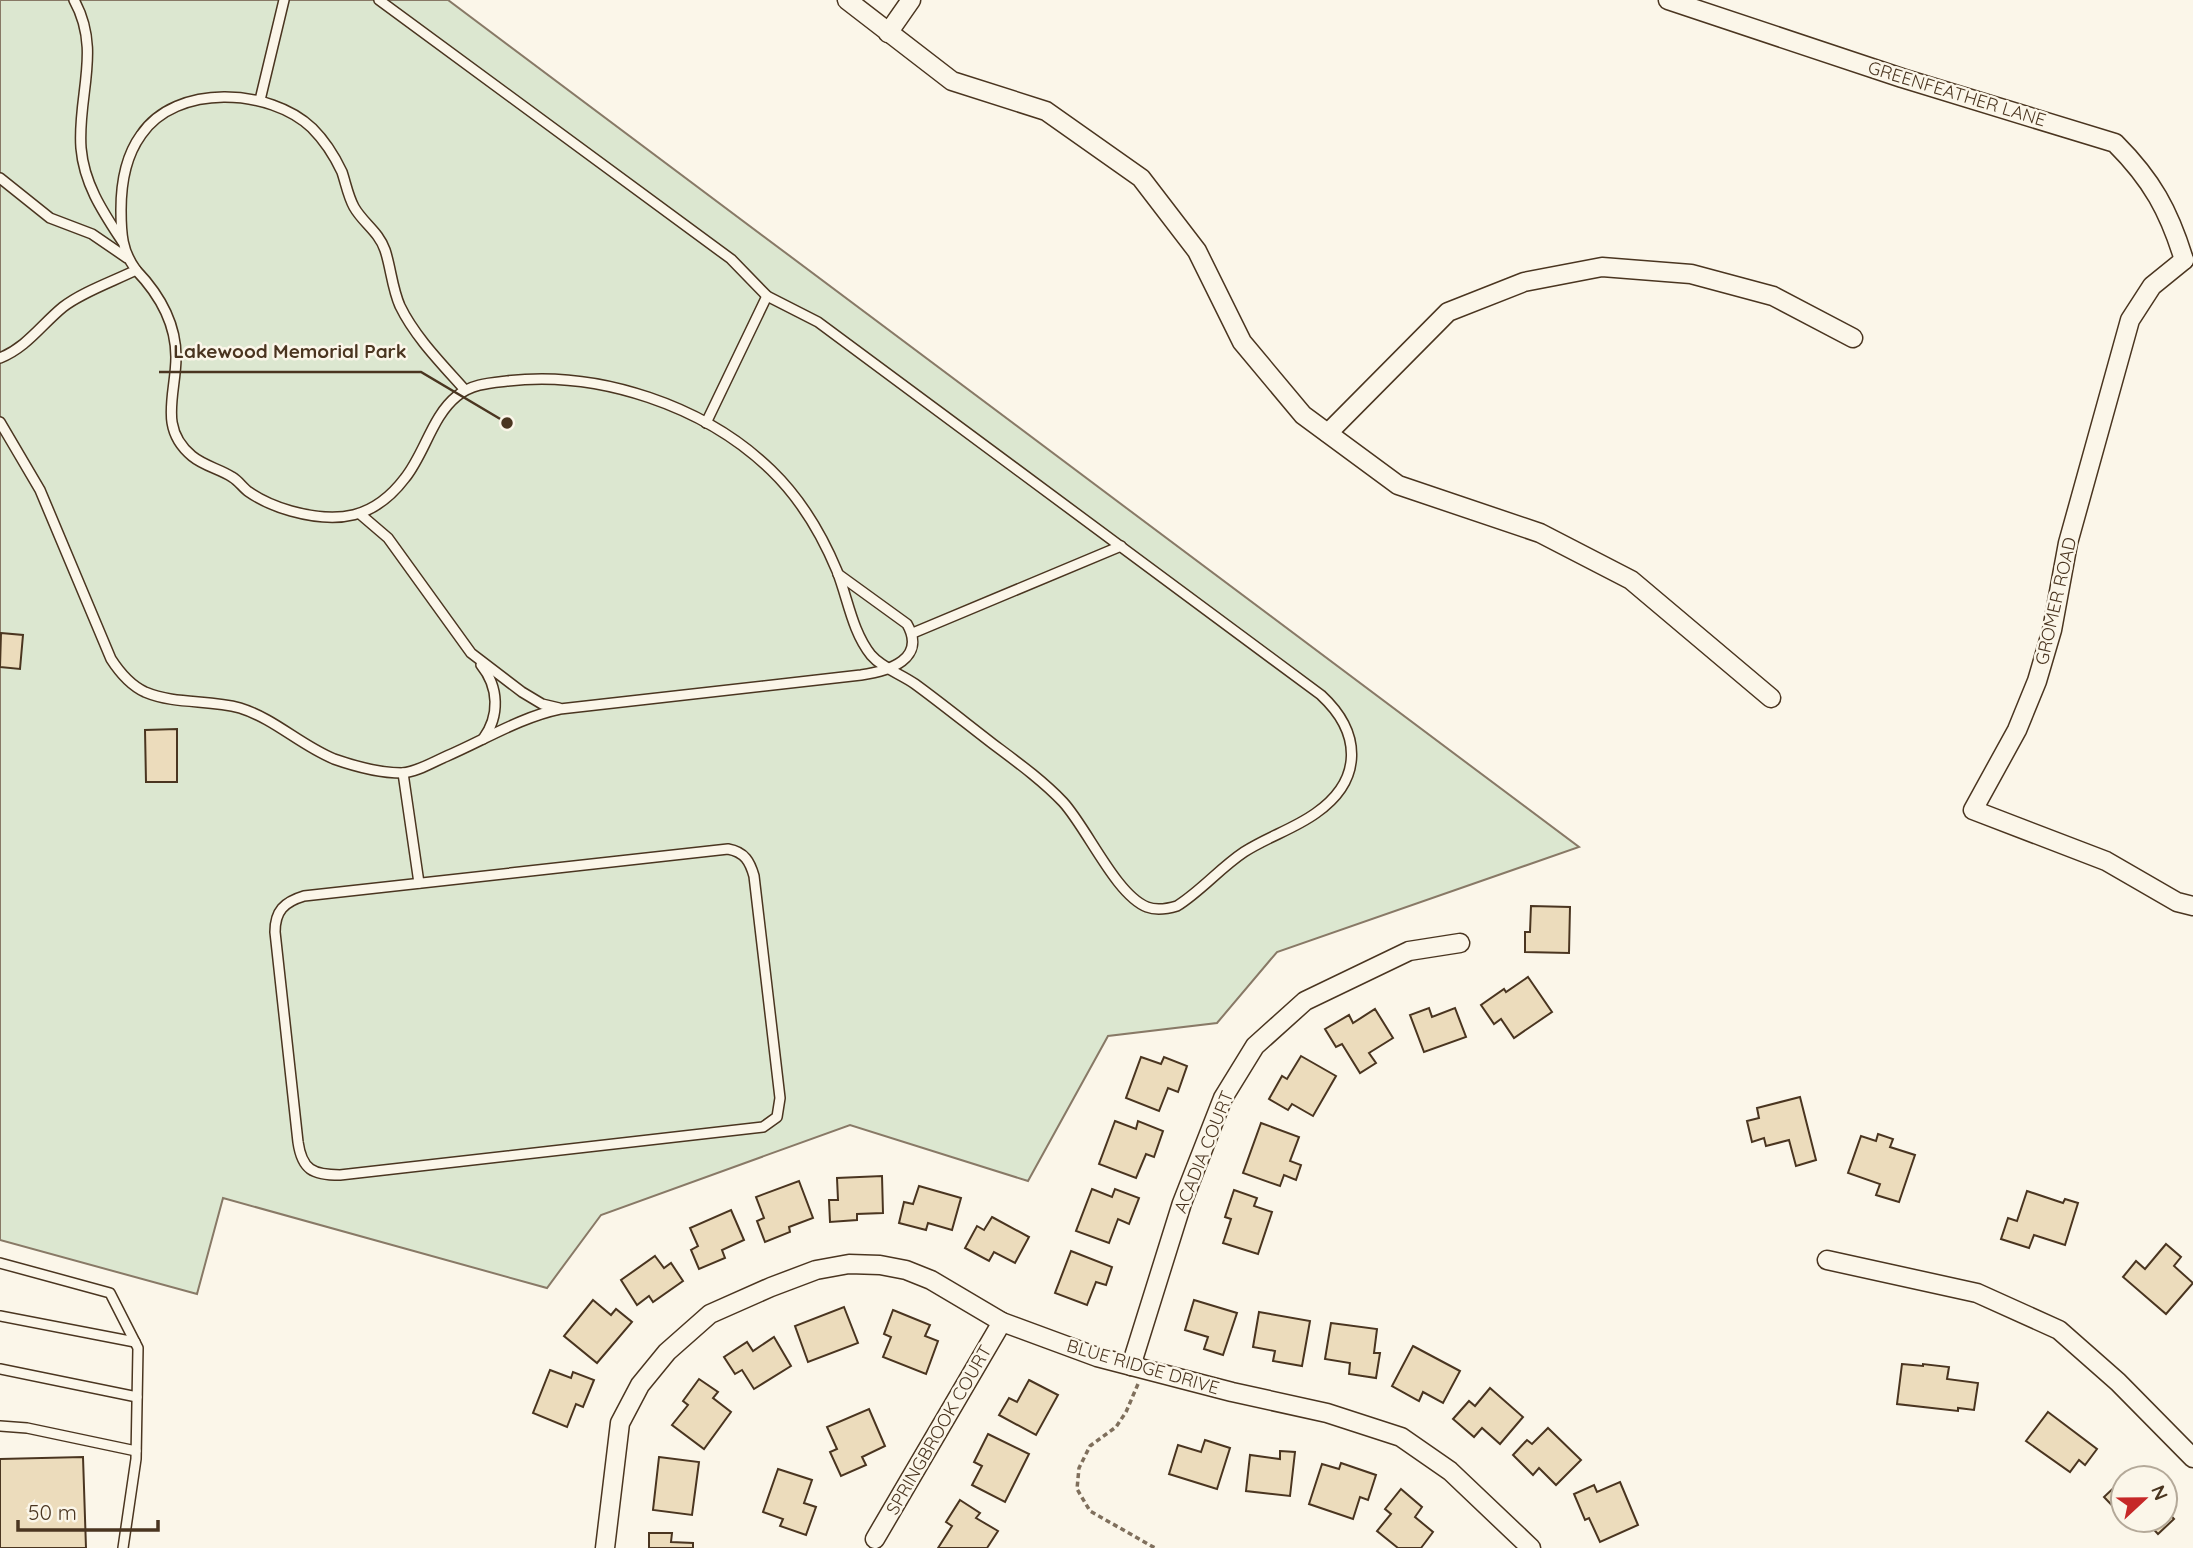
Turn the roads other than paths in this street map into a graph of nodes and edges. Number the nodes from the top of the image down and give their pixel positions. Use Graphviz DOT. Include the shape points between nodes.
graph roads {
  1 [pos="74,0"];
  2 [pos="285,0"];
  3 [pos="379,0"];
  4 [pos="847,0"];
  5 [pos="911,0"];
  6 [pos="1668,0"];
  7 [pos="888,33"];
  8 [pos="260,100"];
  9 [pos="0,178"];
  10 [pos="123,244"];
  11 [pos="127,258"];
  12 [pos="2188,264"];
  13 [pos="136,270"];
  14 [pos="767,296"];
  15 [pos="1853,338"];
  16 [pos="0,358"];
  17 [pos="465,390"];
  18 [pos="0,422"];
  19 [pos="706,423"];
  20 [pos="1328,433"];
  21 [pos="360,514"];
  22 [pos="1121,546"];
  23 [pos="838,574"];
  24 [pos="913,634"];
  25 [pos="471,653"];
  26 [pos="890,668"];
  27 [pos="1772,698"];
  28 [pos="560,709"];
  29 [pos="481,741"];
  30 [pos="403,773"];
  31 [pos="419,883"];
  32 [pos="2193,906"];
  33 [pos="1460,943"];
  34 [pos="1827,1260"];
  35 [pos="0,1264"];
  36 [pos="0,1315"];
  37 [pos="1002,1322"];
  38 [pos="135,1342"];
  39 [pos="1138,1368"];
  40 [pos="0,1369"];
  41 [pos="137,1397"];
  42 [pos="0,1426"];
  43 [pos="136,1451"];
  44 [pos="2193,1458"];
  45 [pos="876,1539"];
  46 [pos="123,1548"];
  47 [pos="605,1548"];
  48 [pos="1531,1548"];
  1 -- 10 [label="lane" via="88,41 81,134 85,170"];
  2 -- 8 [label="lane"];
  3 -- 14 [label="lane" via="731,259"];
  4 -- 7 [label="street"];
  5 -- 7 [label="street"];
  6 -- 12 [label="street, GREENFEATHER LANE" via="2115,143 2137,165 2163,204"];
  7 -- 20 [label="street" via="952,81 1046,111 1141,178 1197,251 1242,342 1303,415"];
  8 -- 10 [label="lane" via="236,97 191,102 167,110 153,121 141,134 124,171"];
  8 -- 17 [label="lane" via="294,115 313,129 328,149 356,210 384,247 394,288 410,323"];
  9 -- 11 [label="lane" via="50,218 92,233"];
  10 -- 11 [label="lane"];
  11 -- 13 [label="lane"];
  12 -- 32 [label="street, GROMER ROAD" via="2152,286 2130,320 2068,543 2037,681 2017,730 1973,810 2106,861 2177,902"];
  13 -- 16 [label="lane" via="64,306 14,352"];
  13 -- 21 [label="lane" via="160,300 173,332 177,355 172,421 181,444 200,462 282,508 325,517"];
  14 -- 19 [label="lane"];
  14 -- 22 [label="lane" via="818,322"];
  15 -- 20 [label="street" via="1773,296 1691,274 1602,267 1524,282 1448,312"];
  17 -- 19 [label="lane" via="524,379 582,380 632,393"];
  17 -- 21 [label="lane" via="448,404 405,478 390,495"];
  18 -- 30 [label="lane" via="40,490 100,637 128,682 162,698 237,707 270,720 333,758"];
  19 -- 23 [label="lane" via="774,473 809,517"];
  20 -- 27 [label="street" via="1398,485 1540,533 1630,580"];
  21 -- 25 [label="lane" via="388,538"];
  22 -- 24 [label="lane"];
  22 -- 26 [label="lane" via="1321,695 1339,714 1350,736 1346,780 1337,795 1303,821 1246,851 1177,906 1156,909 1135,900 1054,793"];
  23 -- 24 [label="lane" via="898,616"];
  23 -- 26 [label="lane" via="859,635 870,654"];
  24 -- 26 [label="lane" via="910,653"];
  25 -- 28 [label="lane" via="522,692"];
  25 -- 29 [label="lane" via="485,670 496,700 490,729"];
  26 -- 28 [label="lane"];
  28 -- 29 [label="lane"];
  29 -- 30 [label="lane"];
  30 -- 31 [label="lane"];
  31 -- 31 [label="lane" via="736,850 748,859 754,876 780,1098 777,1117 763,1127 340,1175 310,1169 303,1163 298,1142 275,932 277,913 283,905 304,896"];
  33 -- 39 [label="street, ACADIA COURT" via="1409,951 1326,990 1305,1001 1255,1046 1223,1098 1182,1203"];
  34 -- 44 [label="street" via="1977,1293 2059,1330"];
  35 -- 38 [label="lane" via="110,1293"];
  36 -- 38 [label="lane"];
  37 -- 39 [label="street, BLUE RIDGE DRIVE"];
  37 -- 45 [label="street, SPRINGBROOK COURT"];
  37 -- 47 [label="street, BLUE RIDGE DRIVE" via="931,1279 880,1265 849,1264 816,1270 709,1314 667,1352 640,1385 620,1423"];
  38 -- 41 [label="lane"];
  39 -- 48 [label="street, BLUE RIDGE DRIVE" via="1326,1413 1401,1437 1450,1471"];
  40 -- 41 [label="lane"];
  41 -- 43 [label="lane"];
  42 -- 43 [label="lane"];
  43 -- 46 [label="lane"];
}
